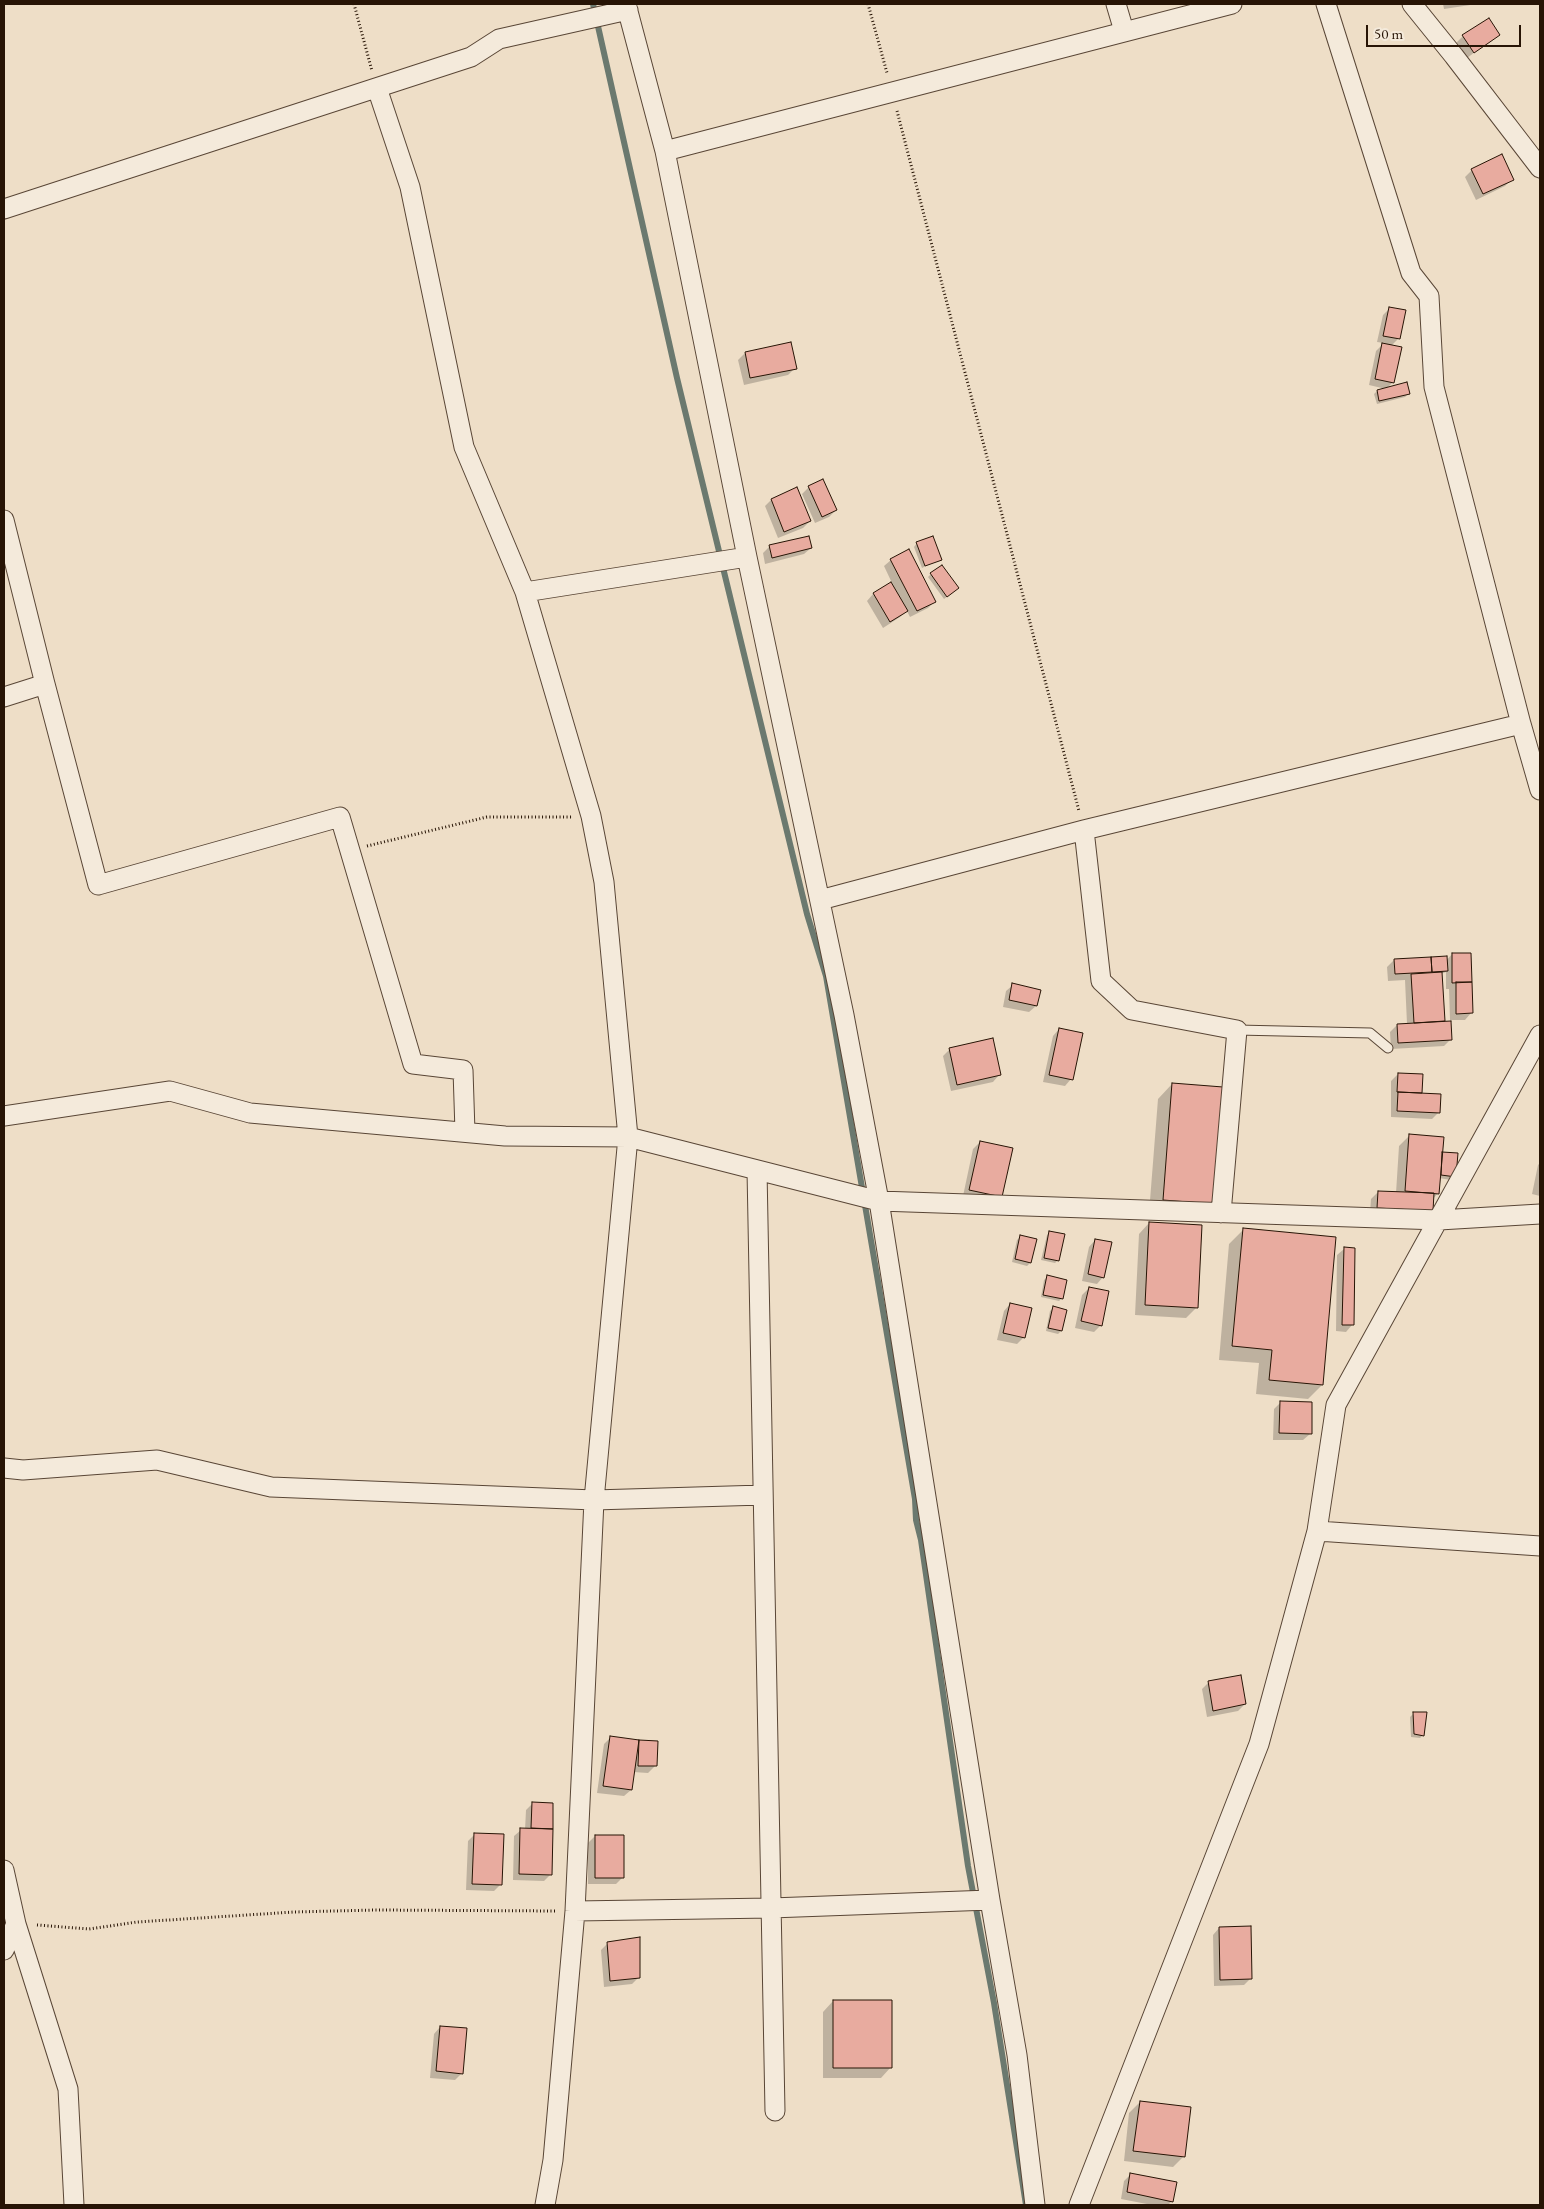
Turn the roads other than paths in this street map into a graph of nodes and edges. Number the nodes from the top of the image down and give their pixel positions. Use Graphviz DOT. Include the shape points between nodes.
graph roads {
  1 [pos="1116,4"];
  2 [pos="1232,4"];
  3 [pos="1326,4"];
  4 [pos="1412,4"];
  5 [pos="627,7"];
  6 [pos="1124,31"];
  7 [pos="376,88"];
  8 [pos="665,151"];
  9 [pos="1540,168"];
  10 [pos="4,208"];
  11 [pos="4,520"];
  12 [pos="748,557"];
  13 [pos="525,592"];
  14 [pos="45,684"];
  15 [pos="4,697"];
  16 [pos="1521,724"];
  17 [pos="1540,790"];
  18 [pos="1084,830"];
  19 [pos="820,900"];
  20 [pos="1237,1030"];
  21 [pos="1540,1035"];
  22 [pos="1388,1048"];
  23 [pos="4,1116"];
  24 [pos="464,1132"];
  25 [pos="628,1137"];
  26 [pos="757,1170"];
  27 [pos="879,1201"];
  28 [pos="1221,1213"];
  29 [pos="1540,1214"];
  30 [pos="1439,1220"];
  31 [pos="4,1468"];
  32 [pos="763,1495"];
  33 [pos="594,1500"];
  34 [pos="1317,1531"];
  35 [pos="1540,1546"];
  36 [pos="4,1870"];
  37 [pos="990,1900"];
  38 [pos="771,1908"];
  39 [pos="575,1911"];
  40 [pos="16,1924"];
  41 [pos="4,1950"];
  42 [pos="774,2111"];
  43 [pos="74,2205"];
  44 [pos="545,2205"];
  45 [pos="1035,2205"];
  46 [pos="1079,2205"];
  1 -- 6 [label="street"];
  2 -- 6 [label="street"];
  3 -- 16 [label="street" via="1412,273 1429,296 1434,387"];
  4 -- 9 [label="street"];
  5 -- 7 [label="street" via="499,39 471,57"];
  5 -- 8 [label="street"];
  6 -- 8 [label="street"];
  7 -- 10 [label="street"];
  7 -- 13 [label="street" via="410,187 464,448"];
  8 -- 12 [label="street"];
  11 -- 14 [label="street"];
  12 -- 13 [label="street"];
  12 -- 19 [label="street"];
  13 -- 25 [label="street" via="591,816 604,882"];
  14 -- 15 [label="street"];
  14 -- 24 [label="street" via="98,886 340,817 413,1064 463,1070"];
  16 -- 17 [label="street"];
  16 -- 18 [label="street"];
  18 -- 19 [label="street"];
  18 -- 20 [label="street" via="1101,981 1132,1010"];
  19 -- 27 [label="street"];
  20 -- 22 [label="lane" via="1370,1034"];
  20 -- 28 [label="street"];
  21 -- 30 [label="street"];
  23 -- 24 [label="street" via="170,1091 250,1113"];
  24 -- 25 [label="street" via="505,1136"];
  25 -- 26 [label="street"];
  25 -- 33 [label="street"];
  26 -- 27 [label="street"];
  26 -- 32 [label="street"];
  27 -- 28 [label="street"];
  27 -- 37 [label="street"];
  28 -- 30 [label="street"];
  29 -- 30 [label="street"];
  30 -- 34 [label="street" via="1336,1405"];
  31 -- 33 [label="street" via="23,1470 157,1460 271,1487"];
  32 -- 33 [label="street"];
  32 -- 38 [label="street"];
  33 -- 39 [label="street"];
  34 -- 35 [label="street"];
  34 -- 46 [label="street" via="1259,1744"];
  36 -- 40 [label="street"];
  37 -- 38 [label="street"];
  37 -- 45 [label="street" via="1017,2055"];
  38 -- 39 [label="street"];
  38 -- 42 [label="street"];
  39 -- 44 [label="street" via="553,2160"];
  40 -- 41 [label="street"];
  40 -- 43 [label="street" via="68,2089"];
}
